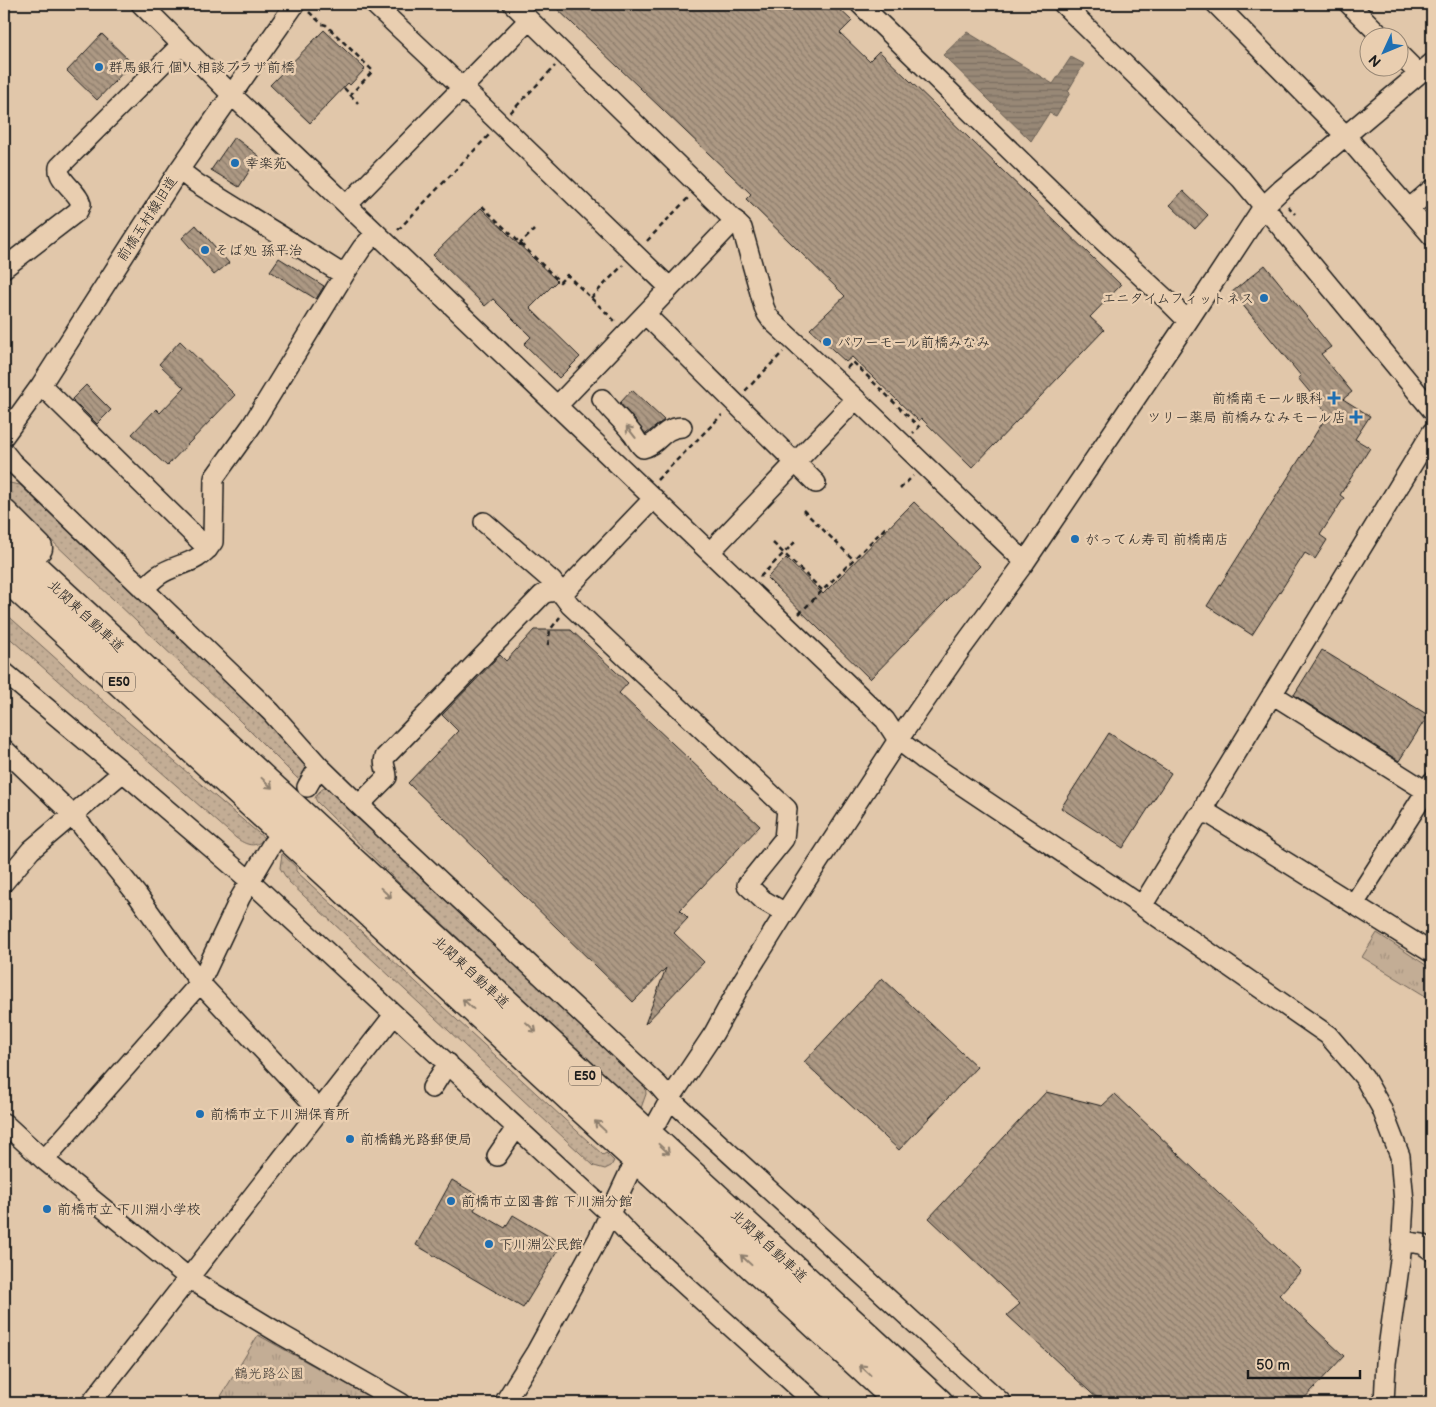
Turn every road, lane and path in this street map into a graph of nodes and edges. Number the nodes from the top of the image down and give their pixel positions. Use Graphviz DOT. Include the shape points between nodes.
graph roads {
  1 [pos="141,4"];
  2 [pos="374,4"];
  3 [pos="513,4"];
  4 [pos="860,4"];
  5 [pos="1063,4"];
  6 [pos="1216,4"];
  7 [pos="1350,4"];
  8 [pos="301,6"];
  9 [pos="529,20"];
  10 [pos="1373,28"];
  11 [pos="181,45"];
  12 [pos="566,56"];
  13 [pos="1408,58"];
  14 [pos="1426,68"];
  15 [pos="344,88"];
  16 [pos="463,88"];
  17 [pos="232,95"];
  18 [pos="350,95"];
  19 [pos="358,103"];
  20 [pos="500,123"];
  21 [pos="1345,135"];
  22 [pos="179,170"];
  23 [pos="700,186"];
  24 [pos="1432,189"];
  25 [pos="347,205"];
  26 [pos="482,206"];
  27 [pos="1263,207"];
  28 [pos="1410,208"];
  29 [pos="735,220"];
  30 [pos="534,230"];
  31 [pos="395,232"];
  32 [pos="376,233"];
  33 [pos="1432,236"];
  34 [pos="520,244"];
  35 [pos="634,254"];
  36 [pos="4,268"];
  37 [pos="344,275"];
  38 [pos="670,288"];
  39 [pos="591,298"];
  40 [pos="645,314"];
  41 [pos="1188,321"];
  42 [pos="615,325"];
  43 [pos="41,385"];
  44 [pos="602,399"];
  45 [pos="856,399"];
  46 [pos="557,406"];
  47 [pos="1432,410"];
  48 [pos="682,427"];
  49 [pos="1432,432"];
  50 [pos="4,436"];
  51 [pos="4,452"];
  52 [pos="795,463"];
  53 [pos="816,483"];
  54 [pos="654,498"];
  55 [pos="803,510"];
  56 [pos="4,514"];
  57 [pos="484,522"];
  58 [pos="888,525"];
  59 [pos="4,540"];
  60 [pos="795,542"];
  61 [pos="773,543"];
  62 [pos="208,549"];
  63 [pos="710,552"];
  64 [pos="784,554"];
  65 [pos="853,559"];
  66 [pos="1025,562"];
  67 [pos="4,575"];
  68 [pos="758,580"];
  69 [pos="144,589"];
  70 [pos="822,590"];
  71 [pos="560,592"];
  72 [pos="4,597"];
  73 [pos="796,617"];
  74 [pos="4,672"];
  75 [pos="1272,694"];
  76 [pos="898,740"];
  77 [pos="4,749"];
  78 [pos="231,750"];
  79 [pos="320,766"];
  80 [pos="123,772"];
  81 [pos="1429,786"];
  82 [pos="307,787"];
  83 [pos="235,788"];
  84 [pos="359,805"];
  85 [pos="1202,813"];
  86 [pos="73,815"];
  87 [pos="272,844"];
  88 [pos="249,880"];
  89 [pos="4,882"];
  90 [pos="1354,904"];
  91 [pos="1142,906"];
  92 [pos="785,913"];
  93 [pos="1432,953"];
  94 [pos="200,983"];
  95 [pos="394,1015"];
  96 [pos="448,1063"];
  97 [pos="432,1088"];
  98 [pos="670,1099"];
  99 [pos="320,1111"];
  100 [pos="658,1121"];
  101 [pos="4,1123"];
  102 [pos="516,1128"];
  103 [pos="497,1156"];
  104 [pos="44,1160"];
  105 [pos="629,1173"];
  106 [pos="610,1214"];
  107 [pos="1401,1241"];
  108 [pos="1432,1250"];
  109 [pos="190,1279"];
  110 [pos="91,1403"];
  111 [pos="401,1403"];
  112 [pos="504,1403"];
  113 [pos="815,1403"];
  114 [pos="901,1403"];
  115 [pos="939,1403"];
  116 [pos="1002,1403"];
  117 [pos="1384,1403"];
  1 -- 11 [label="street"];
  2 -- 16 [label="street"];
  3 -- 9 [label="street"];
  4 -- 41 [label="street"];
  5 -- 27 [label="street" via="1241,179"];
  6 -- 21 [label="street"];
  7 -- 10 [label="street"];
  8 -- 17 [label="street, 前橋玉村線旧道"];
  8 -- 18 [label="path" via="326,25 373,71"];
  9 -- 12 [label="street"];
  9 -- 16 [label="street"];
  11 -- 17 [label="street"];
  11 -- 36 [label="street" via="59,168 59,175 79,198 78,211"];
  12 -- 20 [label="path"];
  12 -- 23 [label="street"];
  13 -- 14 [label="street"];
  14 -- 21 [label="street"];
  15 -- 18 [label="path"];
  16 -- 20 [label="street"];
  16 -- 25 [label="street"];
  17 -- 22 [label="street, 前橋玉村線旧道"];
  17 -- 25 [label="street"];
  18 -- 19 [label="path"];
  20 -- 31 [label="path"];
  20 -- 35 [label="street"];
  21 -- 27 [label="street"];
  21 -- 28 [label="street"];
  22 -- 37 [label="street"];
  22 -- 43 [label="street, 前橋玉村線旧道"];
  23 -- 29 [label="street"];
  23 -- 35 [label="path"];
  24 -- 28 [label="street"];
  25 -- 32 [label="street"];
  26 -- 34 [label="path"];
  27 -- 41 [label="street"];
  27 -- 47 [label="street"];
  28 -- 33 [label="street"];
  29 -- 38 [label="street"];
  29 -- 45 [label="street" via="742,228 766,314"];
  30 -- 34 [label="path"];
  32 -- 37 [label="street"];
  32 -- 46 [label="street"];
  34 -- 39 [label="path" via="560,282 567,275"];
  35 -- 38 [label="street"];
  35 -- 39 [label="path"];
  37 -- 62 [label="street" via="252,425 214,478 212,542"];
  38 -- 40 [label="street"];
  39 -- 42 [label="path"];
  40 -- 46 [label="street"];
  40 -- 52 [label="street"];
  41 -- 66 [label="street"];
  43 -- 50 [label="street, 前橋玉村線旧道"];
  43 -- 62 [label="street"];
  48 -- 44 [label="street, one-way" via="667,430 650,446 643,448"];
  45 -- 52 [label="street"];
  45 -- 66 [label="street"];
  46 -- 54 [label="street"];
  49 -- 75 [label="street"];
  51 -- 69 [label="street"];
  52 -- 53 [label="street"];
  52 -- 63 [label="street"];
  54 -- 63 [label="street"];
  54 -- 71 [label="street" via="567,589"];
  55 -- 65 [label="path"];
  56 -- 78 [label="highway" via="85,594"];
  57 -- 71 [label="street" via="552,580"];
  58 -- 65 [label="path"];
  59 -- 78 [label="highway, 北関東自動車道 / E50"];
  60 -- 64 [label="path"];
  61 -- 64 [label="path"];
  62 -- 69 [label="street" via="192,562 159,575"];
  63 -- 76 [label="street" via="885,720"];
  64 -- 68 [label="path"];
  64 -- 70 [label="path"];
  65 -- 70 [label="path"];
  66 -- 76 [label="street"];
  67 -- 83 [label="highway, 北関東自動車道 / E50"];
  69 -- 79 [label="street" via="271,712"];
  70 -- 73 [label="path"];
  71 -- 84 [label="street" via="550,591 542,595 385,757 387,777"];
  71 -- 92 [label="street" via="787,809 784,839 747,886"];
  72 -- 83 [label="highway"];
  74 -- 80 [label="street"];
  75 -- 81 [label="street"];
  75 -- 85 [label="street"];
  76 -- 91 [label="street"];
  76 -- 92 [label="street"];
  77 -- 86 [label="street"];
  78 -- 115 [label="highway, 北関東自動車道 / E50, one-way"];
  79 -- 82 [label="street"];
  79 -- 84 [label="street"];
  80 -- 86 [label="street"];
  80 -- 88 [label="street"];
  81 -- 90 [label="street"];
  114 -- 83 [label="highway, 北関東自動車道 / E50, one-way"];
  84 -- 98 [label="street"];
  85 -- 90 [label="street" via="1212,815"];
  85 -- 91 [label="street"];
  86 -- 89 [label="street" via="31,850"];
  86 -- 94 [label="street" via="138,896"];
  87 -- 88 [label="street"];
  88 -- 94 [label="street"];
  88 -- 95 [label="street"];
  90 -- 93 [label="street"];
  91 -- 107 [label="street" via="1328,1035 1364,1077 1381,1107 1400,1156 1404,1202"];
  92 -- 98 [label="street" via="714,1033"];
  94 -- 99 [label="street"];
  94 -- 104 [label="street"];
  95 -- 96 [label="street"];
  95 -- 99 [label="street"];
  96 -- 97 [label="street"];
  96 -- 102 [label="street"];
  98 -- 100 [label="street"];
  98 -- 116 [label="street"];
  99 -- 109 [label="street"];
  101 -- 104 [label="street"];
  102 -- 103 [label="street"];
  102 -- 106 [label="street"];
  104 -- 109 [label="street"];
  105 -- 106 [label="street"];
  106 -- 112 [label="street"];
  106 -- 113 [label="street"];
  107 -- 108 [label="street" via="1422,1244"];
  107 -- 117 [label="street"];
  109 -- 110 [label="street"];
  109 -- 111 [label="street"];
}
